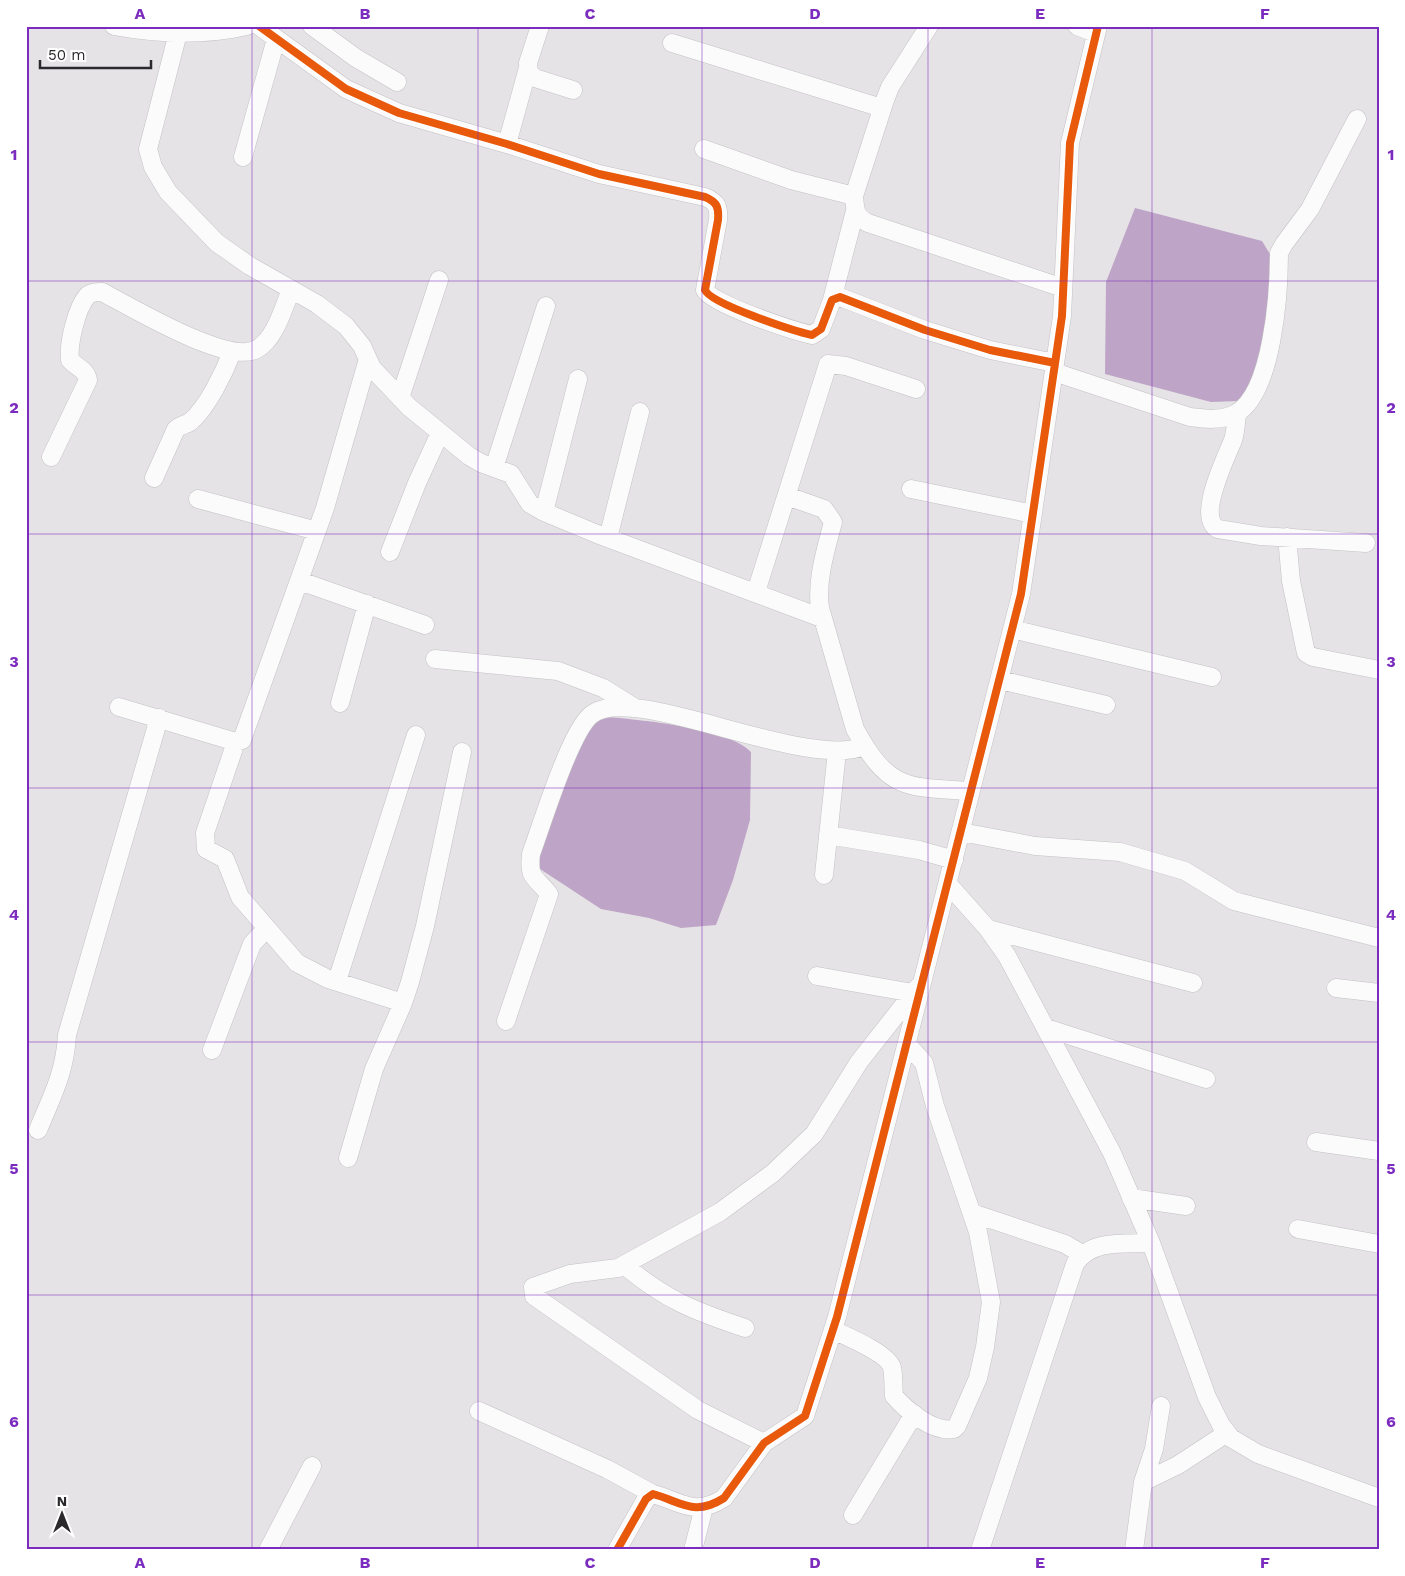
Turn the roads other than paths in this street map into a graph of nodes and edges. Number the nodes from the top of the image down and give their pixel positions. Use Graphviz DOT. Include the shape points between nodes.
graph roads {
  1 [pos="114,26"];
  2 [pos="247,26"];
  3 [pos="259,26"];
  4 [pos="312,26"];
  5 [pos="540,26"];
  6 [pos="930,26"];
  7 [pos="1077,26"];
  8 [pos="1097,30"];
  9 [pos="178,33"];
  10 [pos="276,39"];
  11 [pos="672,43"];
  12 [pos="528,68"];
  13 [pos="397,82"];
  14 [pos="573,90"];
  15 [pos="882,108"];
  16 [pos="1358,119"];
  17 [pos="507,144"];
  18 [pos="704,149"];
  19 [pos="243,157"];
  20 [pos="855,204"];
  21 [pos="439,280"];
  22 [pos="1063,288"];
  23 [pos="291,290"];
  24 [pos="832,300"];
  25 [pos="546,306"];
  26 [pos="232,352"];
  27 [pos="368,359"];
  28 [pos="1054,367"];
  29 [pos="578,379"];
  30 [pos="916,389"];
  31 [pos="400,398"];
  32 [pos="640,412"];
  33 [pos="1237,413"];
  34 [pos="440,433"];
  35 [pos="51,457"];
  36 [pos="494,468"];
  37 [pos="154,478"];
  38 [pos="911,489"];
  39 [pos="787,496"];
  40 [pos="198,499"];
  41 [pos="544,512"];
  42 [pos="1033,514"];
  43 [pos="317,531"];
  44 [pos="1287,537"];
  45 [pos="608,538"];
  46 [pos="1366,544"];
  47 [pos="390,552"];
  48 [pos="300,581"];
  49 [pos="756,592"];
  50 [pos="367,604"];
  51 [pos="822,618"];
  52 [pos="425,625"];
  53 [pos="1012,629"];
  54 [pos="435,659"];
  55 [pos="1379,670"];
  56 [pos="1212,677"];
  57 [pos="1000,680"];
  58 [pos="340,703"];
  59 [pos="1106,706"];
  60 [pos="119,707"];
  61 [pos="635,708"];
  62 [pos="159,718"];
  63 [pos="416,735"];
  64 [pos="236,742"];
  65 [pos="865,746"];
  66 [pos="837,751"];
  67 [pos="462,752"];
  68 [pos="971,792"];
  69 [pos="961,832"];
  70 [pos="828,835"];
  71 [pos="954,860"];
  72 [pos="824,875"];
  73 [pos="948,884"];
  74 [pos="267,928"];
  75 [pos="988,929"];
  76 [pos="1379,938"];
  77 [pos="817,976"];
  78 [pos="337,982"];
  79 [pos="1193,983"];
  80 [pos="918,987"];
  81 [pos="1336,988"];
  82 [pos="1379,993"];
  83 [pos="404,1003"];
  84 [pos="506,1021"];
  85 [pos="1046,1028"];
  86 [pos="907,1044"];
  87 [pos="212,1050"];
  88 [pos="1206,1079"];
  89 [pos="38,1130"];
  90 [pos="1316,1142"];
  91 [pos="1379,1150"];
  92 [pos="348,1158"];
  93 [pos="1131,1198"];
  94 [pos="1186,1206"];
  95 [pos="972,1213"];
  96 [pos="1298,1229"];
  97 [pos="1151,1243"];
  98 [pos="1379,1244"];
  99 [pos="1082,1254"];
  100 [pos="624,1265"];
  101 [pos="745,1328"];
  102 [pos="833,1330"];
  103 [pos="1161,1406"];
  104 [pos="479,1411"];
  105 [pos="914,1414"];
  106 [pos="1227,1433"];
  107 [pos="764,1444"];
  108 [pos="312,1466"];
  109 [pos="1143,1482"];
  110 [pos="653,1494"];
  111 [pos="1379,1498"];
  112 [pos="704,1507"];
  113 [pos="853,1515"];
  114 [pos="268,1550"];
  115 [pos="617,1550"];
  116 [pos="693,1550"];
  117 [pos="980,1550"];
  118 [pos="1134,1550"];
  1 -- 9 [label="street" via="151,33"];
  2 -- 9 [label="street"];
  3 -- 10 [label="street"];
  4 -- 13 [label="street" via="356,58"];
  5 -- 12 [label="street"];
  6 -- 15 [label="street" via="890,87"];
  7 -- 8 [label="street"];
  8 -- 22 [label="street" via="1070,143"];
  9 -- 23 [label="street" via="148,149 153,167 168,192 217,243"];
  10 -- 17 [label="street" via="346,89 370,100 399,113"];
  10 -- 19 [label="street"];
  11 -- 15 [label="street"];
  12 -- 14 [label="street" via="535,78"];
  12 -- 17 [label="street"];
  15 -- 20 [label="street"];
  16 -- 33 [label="street" via="1310,209 1279,253 1275,320 1267,356 1258,384"];
  17 -- 24 [label="street" via="599,174 713,200 719,210 705,286 712,299 812,335 821,329"];
  18 -- 20 [label="street"];
  20 -- 22 [label="street" via="860,219 868,223"];
  20 -- 24 [label="street"];
  21 -- 31 [label="street"];
  22 -- 28 [label="street"];
  23 -- 26 [label="street" via="265,342 247,354"];
  23 -- 27 [label="street" via="317,304 346,326"];
  24 -- 28 [label="street" via="840,297 925,330"];
  25 -- 36 [label="street"];
  26 -- 35 [label="street" via="188,336 102,292 93,292 87,296 75,322 69,352 70,360 82,368 88,380"];
  26 -- 37 [label="street" via="202,408 190,422 176,428"];
  27 -- 31 [label="street" via="380,378"];
  27 -- 43 [label="street"];
  28 -- 33 [label="street" via="1190,418 1210,420"];
  28 -- 42 [label="street"];
  29 -- 41 [label="street"];
  30 -- 39 [label="street" via="846,366 828,364"];
  31 -- 34 [label="street"];
  32 -- 45 [label="street"];
  33 -- 44 [label="street" via="1235,430 1211,502 1210,521 1218,529"];
  34 -- 36 [label="street" via="469,456"];
  34 -- 47 [label="street" via="416,483"];
  36 -- 41 [label="street" via="511,474 526,499"];
  38 -- 42 [label="street"];
  39 -- 49 [label="street"];
  39 -- 51 [label="street" via="824,509 833,522 818,599"];
  40 -- 43 [label="street"];
  41 -- 45 [label="street"];
  42 -- 53 [label="street" via="1022,594"];
  43 -- 48 [label="street"];
  44 -- 46 [label="street"];
  44 -- 55 [label="street" via="1291,581 1306,653"];
  45 -- 49 [label="street"];
  48 -- 50 [label="street"];
  48 -- 64 [label="street" via="246,735"];
  49 -- 51 [label="street"];
  50 -- 52 [label="street"];
  50 -- 58 [label="street"];
  51 -- 65 [label="street" via="856,728"];
  53 -- 56 [label="street"];
  53 -- 57 [label="street"];
  54 -- 61 [label="street" via="558,671 603,688"];
  57 -- 59 [label="street"];
  57 -- 68 [label="street"];
  60 -- 62 [label="street"];
  61 -- 66 [label="street"];
  61 -- 84 [label="street" via="602,708 590,715 572,743 531,854 529,869 532,878 548,894"];
  62 -- 64 [label="street"];
  62 -- 89 [label="street" via="67,1035 66,1060"];
  63 -- 78 [label="street"];
  64 -- 74 [label="street" via="205,841 206,849 225,859 240,897"];
  65 -- 66 [label="street" via="853,751"];
  65 -- 68 [label="street" via="886,772 904,785"];
  66 -- 70 [label="street"];
  67 -- 83 [label="street" via="425,926"];
  68 -- 69 [label="street"];
  69 -- 71 [label="street"];
  69 -- 76 [label="street" via="1035,846 1120,852 1184,871 1234,901"];
  70 -- 71 [label="street" via="918,850"];
  70 -- 72 [label="street"];
  71 -- 73 [label="street"];
  73 -- 75 [label="street"];
  73 -- 80 [label="street"];
  74 -- 78 [label="street" via="297,963"];
  74 -- 87 [label="street" via="252,944"];
  75 -- 79 [label="street"];
  75 -- 85 [label="street" via="1007,956"];
  77 -- 80 [label="street"];
  78 -- 83 [label="street"];
  80 -- 86 [label="street"];
  80 -- 100 [label="street" via="859,1062 814,1134 795,1154 720,1212"];
  81 -- 82 [label="street"];
  83 -- 92 [label="street" via="382,1047"];
  85 -- 88 [label="street"];
  85 -- 93 [label="street" via="1112,1153"];
  86 -- 95 [label="street" via="924,1063 935,1106"];
  86 -- 102 [label="street"];
  90 -- 91 [label="street"];
  93 -- 94 [label="street"];
  93 -- 97 [label="street"];
  95 -- 99 [label="street" via="1065,1244"];
  95 -- 105 [label="street" via="991,1302 978,1378 954,1430 930,1424"];
  96 -- 98 [label="street"];
  97 -- 99 [label="street" via="1102,1245"];
  97 -- 106 [label="street" via="1207,1397"];
  99 -- 117 [label="street" via="1075,1264"];
  100 -- 101 [label="street" via="668,1298 702,1314"];
  100 -- 107 [label="street" via="608,1271 570,1274 533,1287 532,1292 562,1317 698,1410"];
  102 -- 105 [label="street" via="888,1361 892,1366 894,1396"];
  102 -- 107 [label="street" via="805,1416"];
  103 -- 109 [label="street" via="1154,1449"];
  104 -- 110 [label="street" via="607,1469"];
  105 -- 113 [label="street"];
  106 -- 109 [label="street" via="1178,1465"];
  106 -- 111 [label="street" via="1237,1443 1258,1454"];
  107 -- 112 [label="street" via="724,1498"];
  108 -- 114 [label="street"];
  109 -- 118 [label="street"];
  110 -- 112 [label="street" via="692,1509"];
  110 -- 115 [label="street" via="646,1499"];
  112 -- 116 [label="street"];
}
